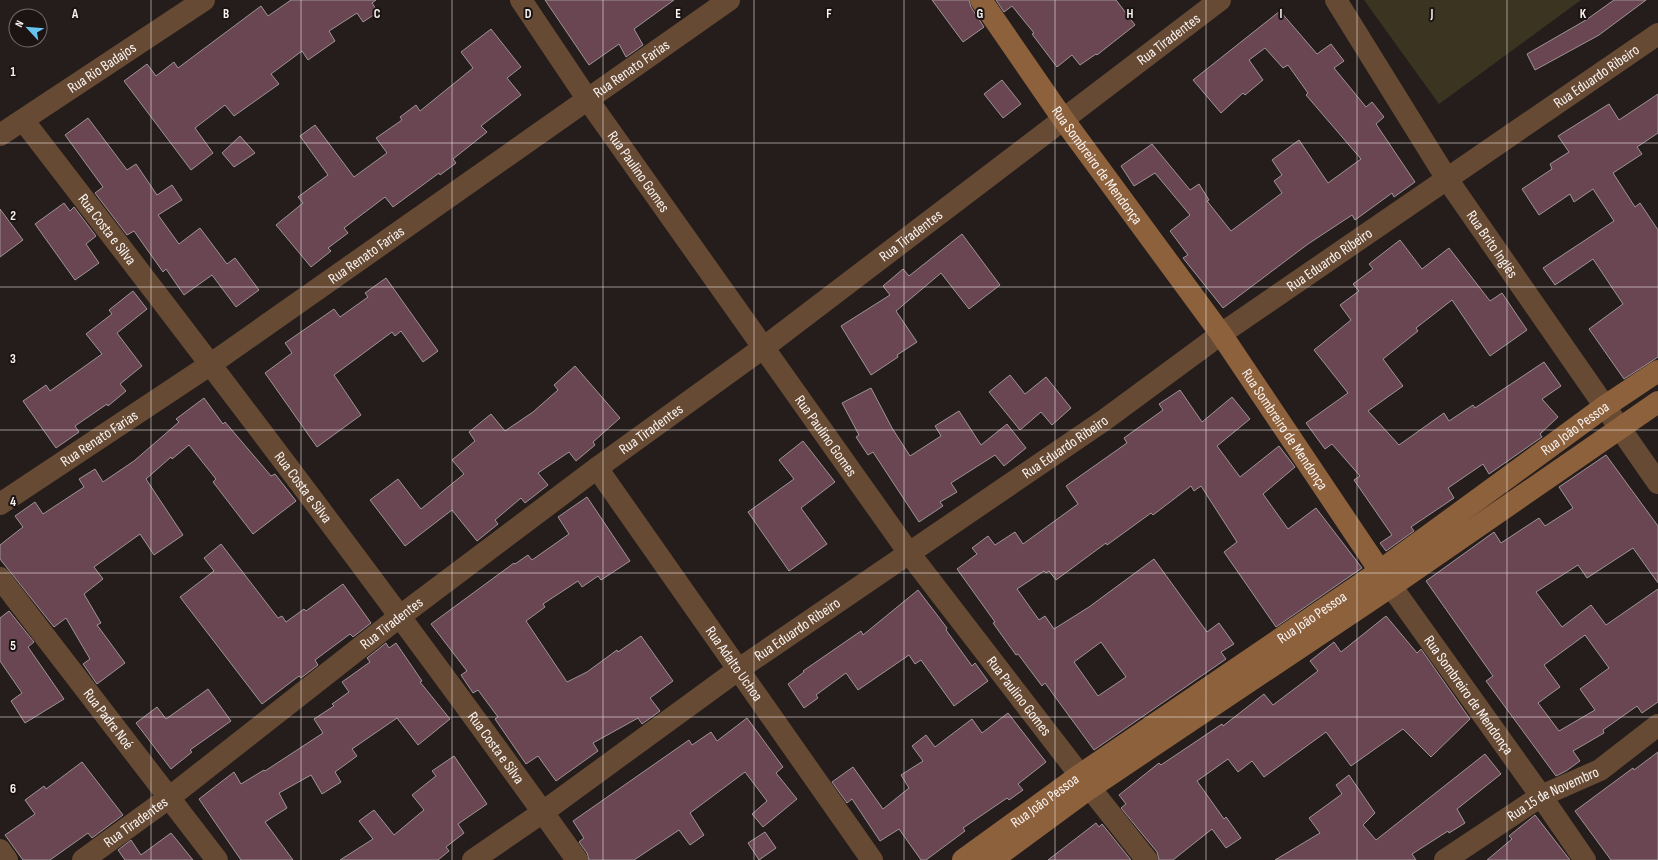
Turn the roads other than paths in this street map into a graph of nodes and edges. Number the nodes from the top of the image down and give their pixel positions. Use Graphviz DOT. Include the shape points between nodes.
graph roads {
  1 [pos="204,0"];
  2 [pos="521,0"];
  3 [pos="729,0"];
  4 [pos="981,0"];
  5 [pos="1220,0"];
  6 [pos="1336,0"];
  7 [pos="1658,34"];
  8 [pos="588,100"];
  9 [pos="1063,119"];
  10 [pos="23,120"];
  11 [pos="0,134"];
  12 [pos="1447,179"];
  13 [pos="1221,334"];
  14 [pos="763,348"];
  15 [pos="211,364"];
  16 [pos="1658,371"];
  17 [pos="1658,402"];
  18 [pos="1604,407"];
  19 [pos="1620,428"];
  20 [pos="597,468"];
  21 [pos="1658,483"];
  22 [pos="0,504"];
  23 [pos="909,553"];
  24 [pos="0,578"];
  25 [pos="1385,579"];
  26 [pos="400,617"];
  27 [pos="739,669"];
  28 [pos="1658,725"];
  29 [pos="1085,782"];
  30 [pos="1541,796"];
  31 [pos="170,797"];
  32 [pos="543,812"];
  33 [pos="0,850"];
  34 [pos="7,860"];
  35 [pos="83,860"];
  36 [pos="217,860"];
  37 [pos="473,860"];
  38 [pos="577,860"];
  39 [pos="872,860"];
  40 [pos="963,860"];
  41 [pos="992,860"];
  42 [pos="1147,860"];
  43 [pos="1445,860"];
  44 [pos="1585,860"];
  1 -- 10 [label="street, Rua Rio Badajos"];
  2 -- 8 [label="street, Rua Paulino Gomes"];
  3 -- 8 [label="street, Rua Renato Farias"];
  4 -- 9 [label="street, Rua Sombreiro de Mendonça"];
  5 -- 9 [label="street, Rua Tiradentes"];
  6 -- 12 [label="street, Rua Brito Inglês"];
  7 -- 12 [label="street, Rua Eduardo Ribeiro"];
  8 -- 14 [label="street, Rua Paulino Gomes"];
  8 -- 15 [label="street, Rua Renato Farias"];
  9 -- 13 [label="street, Rua Sombreiro de Mendonça"];
  9 -- 14 [label="street, Rua Tiradentes"];
  10 -- 11 [label="street, Rua Rio Badajos"];
  10 -- 15 [label="street, Rua Costa e Silva"];
  12 -- 13 [label="street, Rua Eduardo Ribeiro"];
  12 -- 18 [label="street, Rua Brito Inglês"];
  13 -- 23 [label="street, Rua Eduardo Ribeiro" via="1096,425"];
  13 -- 25 [label="street, Rua Sombreiro de Mendonça"];
  14 -- 20 [label="street, Rua Tiradentes"];
  14 -- 23 [label="street, Rua Paulino Gomes"];
  15 -- 22 [label="street, Rua Renato Farias"];
  15 -- 26 [label="street, Rua Costa e Silva"];
  16 -- 18 [label="street, Rua João Pessoa"];
  17 -- 19 [label="street, Rua João Pessoa"];
  18 -- 19 [label="street, Rua Brito Inglês"];
  18 -- 25 [label="street, Rua João Pessoa"];
  19 -- 21 [label="street, Rua Brito Inglês"];
  19 -- 25 [label="street, Rua João Pessoa"];
  20 -- 26 [label="street, Rua Tiradentes"];
  20 -- 27 [label="street, Rua Adalto Uchoa"];
  23 -- 27 [label="street, Rua Eduardo Ribeiro"];
  23 -- 29 [label="street, Rua Paulino Gomes"];
  24 -- 31 [label="street, Rua Padre Noé"];
  25 -- 29 [label="street, Rua João Pessoa"];
  25 -- 30 [label="street, Rua Sombreiro de Mendonça"];
  26 -- 31 [label="street, Rua Tiradentes"];
  26 -- 32 [label="street, Rua Costa e Silva"];
  27 -- 32 [label="street, Rua Eduardo Ribeiro"];
  27 -- 39 [label="street, Rua Adalto Uchoa"];
  28 -- 30 [label="street, Rua 15 de Novembro" via="1600,770"];
  29 -- 40 [label="street, Rua João Pessoa"];
  29 -- 41 [label="street, Rua João Pessoa"];
  29 -- 42 [label="street, Rua Paulino Gomes"];
  30 -- 43 [label="street, Rua 15 de Novembro"];
  30 -- 44 [label="street, Rua Sombreiro de Mendonça"];
  31 -- 35 [label="street, Rua Tiradentes"];
  31 -- 36 [label="street, Rua Padre Noé"];
  32 -- 37 [label="street, Rua Eduardo Ribeiro"];
  32 -- 38 [label="street, Rua Costa e Silva"];
  33 -- 34 [label="street"];
}
